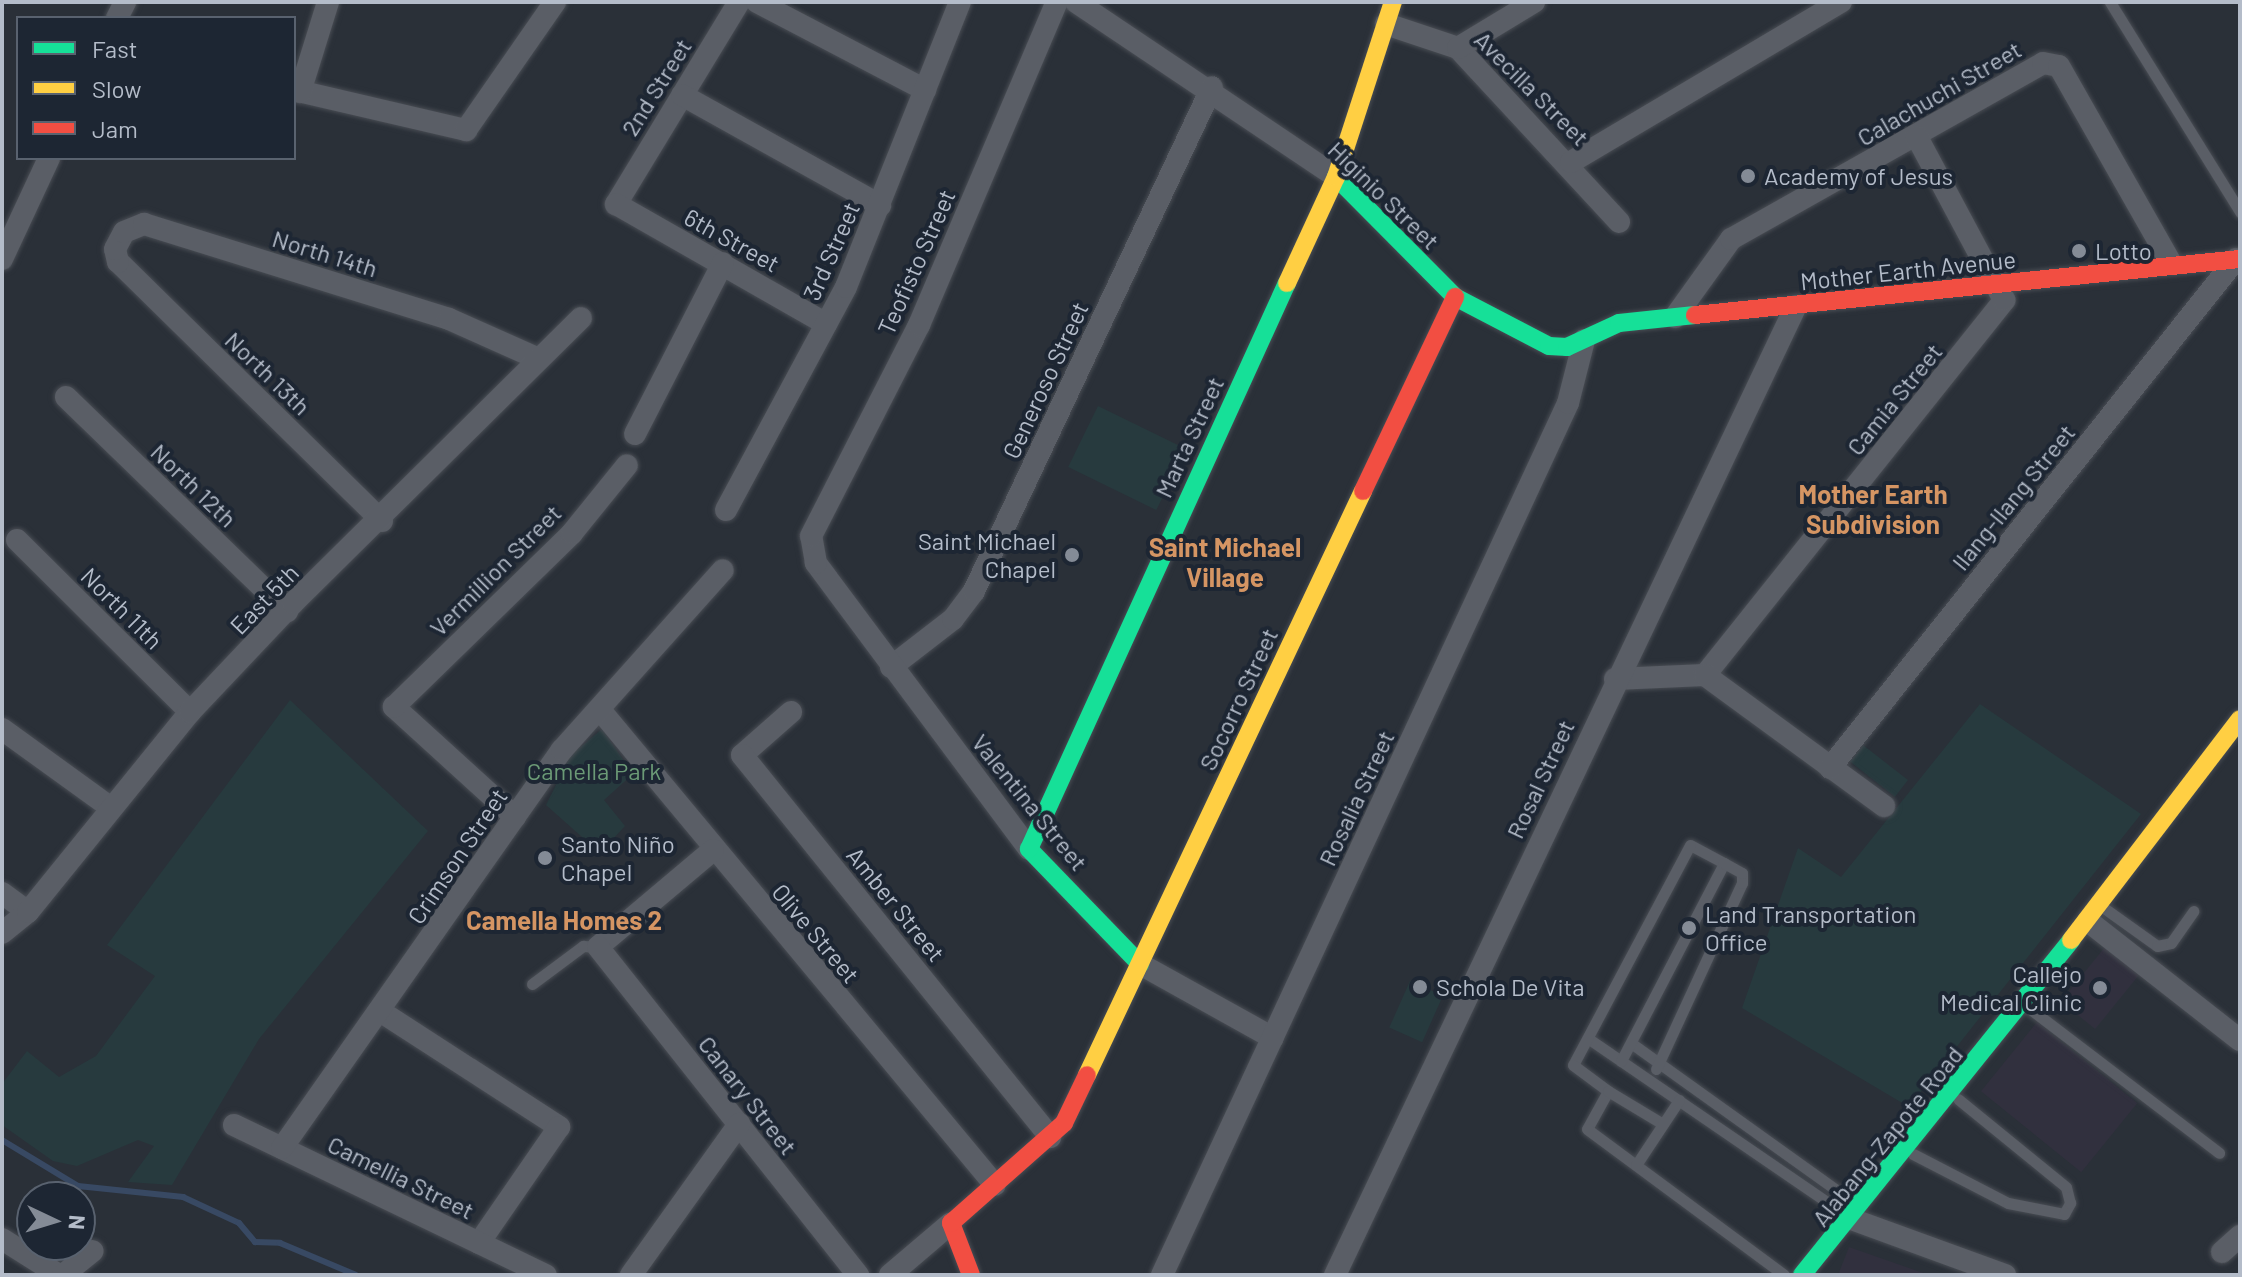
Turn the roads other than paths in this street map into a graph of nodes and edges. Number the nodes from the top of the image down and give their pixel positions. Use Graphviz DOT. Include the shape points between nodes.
graph roads {
  1 [pos="328,2"];
  2 [pos="555,2"];
  3 [pos="739,2"];
  4 [pos="757,2"];
  5 [pos="960,2"];
  6 [pos="1057,2"];
  7 [pos="1076,2"];
  8 [pos="1393,2"];
  9 [pos="1534,2"];
  10 [pos="1841,2"];
  11 [pos="2110,2"];
  12 [pos="1386,24"];
  13 [pos="1458,48"];
  14 [pos="1212,87"];
  15 [pos="925,90"];
  16 [pos="297,91"];
  17 [pos="682,95"];
  18 [pos="1917,137"];
  19 [pos="48,160"];
  20 [pos="1571,162"];
  21 [pos="1336,177"];
  22 [pos="616,200"];
  23 [pos="880,205"];
  24 [pos="2240,212"];
  25 [pos="1619,222"];
  26 [pos="2,259"];
  27 [pos="2238,259"];
  28 [pos="118,262"];
  29 [pos="723,263"];
  30 [pos="2171,263"];
  31 [pos="2003,285"];
  32 [pos="1455,297"];
  33 [pos="1796,306"];
  34 [pos="1675,317"];
  35 [pos="581,318"];
  36 [pos="826,324"];
  37 [pos="1584,340"];
  38 [pos="539,359"];
  39 [pos="66,397"];
  40 [pos="635,434"];
  41 [pos="627,465"];
  42 [pos="726,510"];
  43 [pos="382,521"];
  44 [pos="811,536"];
  45 [pos="17,540"];
  46 [pos="723,570"];
  47 [pos="287,611"];
  48 [pos="891,667"];
  49 [pos="1705,675"];
  50 [pos="1615,679"];
  51 [pos="601,711"];
  52 [pos="190,712"];
  53 [pos="791,712"];
  54 [pos="2240,719"];
  55 [pos="2,729"];
  56 [pos="1830,768"];
  57 [pos="1884,806"];
  58 [pos="111,808"];
  59 [pos="515,817"];
  60 [pos="1029,849"];
  61 [pos="713,850"];
  62 [pos="1724,863"];
  63 [pos="2,893"];
  64 [pos="2193,911"];
  65 [pos="28,912"];
  66 [pos="2094,913"];
  67 [pos="2,933"];
  68 [pos="598,947"];
  69 [pos="1140,964"];
  70 [pos="532,984"];
  71 [pos="2024,1004"];
  72 [pos="383,1013"];
  73 [pos="1273,1038"];
  74 [pos="2239,1038"];
  75 [pos="1589,1039"];
  76 [pos="1631,1043"];
  77 [pos="1621,1061"];
  78 [pos="1658,1063"];
  79 [pos="1651,1080"];
  80 [pos="1608,1091"];
  81 [pos="1952,1095"];
  82 [pos="1679,1100"];
  83 [pos="739,1124"];
  84 [pos="1663,1124"];
  85 [pos="234,1125"];
  86 [pos="1057,1130"];
  87 [pos="282,1148"];
  88 [pos="1909,1151"];
  89 [pos="2219,1153"];
  90 [pos="1636,1165"];
  91 [pos="995,1185"];
  92 [pos="1858,1214"];
  93 [pos="951,1223"];
  94 [pos="2240,1236"];
  95 [pos="2,1239"];
  96 [pos="479,1243"];
  97 [pos="2222,1252"];
  98 [pos="80,1261"];
  99 [pos="536,1273"];
  100 [pos="61,1275"];
  101 [pos="631,1275"];
  102 [pos="858,1275"];
  103 [pos="890,1275"];
  104 [pos="971,1275"];
  105 [pos="1162,1275"];
  106 [pos="1335,1275"];
  107 [pos="1784,1275"];
  108 [pos="1802,1275"];
  109 [pos="2005,1275"];
  1 -- 16 [label="street"];
  2 -- 16 [label="street" via="475,121 458,133"];
  3 -- 17 [label="street, 2nd Street"];
  4 -- 15 [label="street"];
  5 -- 15 [label="street, 3rd Street"];
  6 -- 44 [label="street, Teofisto Street" via="919,325"];
  7 -- 14 [label="street, Higinio Street"];
  8 -- 12 [label="main road, Marta Street"];
  9 -- 13 [label="street"];
  10 -- 20 [label="street"];
  11 -- 24 [label="lane"];
  12 -- 13 [label="street, Avecilla Street"];
  12 -- 21 [label="main road, Marta Street"];
  13 -- 20 [label="street, Avecilla Street"];
  14 -- 21 [label="street, Higinio Street"];
  14 -- 48 [label="street, Generoso Street" via="974,591 953,619"];
  15 -- 23 [label="street, 3rd Street"];
  17 -- 22 [label="street, 2nd Street"];
  17 -- 23 [label="street"];
  18 -- 30 [label="street, Calachuchi Street" via="2028,68 2054,63"];
  18 -- 31 [label="street"];
  18 -- 34 [label="street, Calachuchi Street" via="1731,239"];
  19 -- 26 [label="street"];
  20 -- 25 [label="street, Avecilla Street"];
  21 -- 32 [label="main road, Higinio Street"];
  21 -- 60 [label="main road, Marta Street"];
  22 -- 29 [label="street, 6th Street"];
  23 -- 36 [label="street, 3rd Street"];
  27 -- 30 [label="main road, Mother Earth Avenue"];
  27 -- 56 [label="street, Ilang-Ilang Street"];
  28 -- 38 [label="street, North 14th" via="115,249 124,232 144,224 449,319"];
  28 -- 43 [label="street, North 13th"];
  29 -- 36 [label="street, 6th Street"];
  29 -- 40 [label="street"];
  30 -- 31 [label="main road, Mother Earth Avenue"];
  31 -- 33 [label="main road, Mother Earth Avenue"];
  31 -- 49 [label="street, Camia Street" via="2001,307"];
  32 -- 37 [label="main road, Higinio Street" via="1549,346"];
  32 -- 69 [label="main road, Socorro Street"];
  33 -- 34 [label="main road, Mother Earth Avenue"];
  33 -- 50 [label="street, Rosal Street"];
  34 -- 37 [label="main road, Mother Earth Avenue" via="1619,323"];
  35 -- 38 [label="street, East 5th"];
  36 -- 42 [label="street, 3rd Street"];
  37 -- 73 [label="street, Rosalia Street" via="1568,403"];
  38 -- 43 [label="street, East 5th"];
  39 -- 47 [label="street, North 12th"];
  41 -- 59 [label="street, Vermillion Street" via="572,533 394,707"];
  43 -- 47 [label="street, East 5th"];
  44 -- 48 [label="street, Valentina Street" via="816,563"];
  45 -- 52 [label="street, North 11th"];
  46 -- 51 [label="street, Crimson Street"];
  47 -- 52 [label="street, East 5th"];
  48 -- 60 [label="street, Valentina Street"];
  49 -- 50 [label="street"];
  49 -- 56 [label="street"];
  50 -- 106 [label="street, Rosal Street"];
  51 -- 59 [label="street, Crimson Street" via="562,750"];
  51 -- 61 [label="street, Olive Street"];
  52 -- 58 [label="street, East 5th"];
  53 -- 86 [label="street, Amber Street" via="742,755"];
  54 -- 66 [label="main road, Alabang-Zapote Road"];
  55 -- 58 [label="street"];
  56 -- 57 [label="street"];
  58 -- 65 [label="street, East 5th"];
  59 -- 72 [label="street, Crimson Street"];
  60 -- 69 [label="main road, Valentina Street"];
  61 -- 68 [label="street"];
  61 -- 91 [label="street, Olive Street"];
  62 -- 75 [label="lane" via="1690,845"];
  62 -- 76 [label="lane"];
  62 -- 78 [label="lane" via="1742,873 1742,883"];
  63 -- 65 [label="street"];
  64 -- 66 [label="lane" via="2171,943 2157,946"];
  65 -- 67 [label="street, East 5th"];
  66 -- 71 [label="main road, Alabang-Zapote Road"];
  66 -- 74 [label="street"];
  68 -- 70 [label="lane" via="583,946"];
  68 -- 83 [label="street, Canary Street"];
  69 -- 73 [label="street, Valentina Street"];
  69 -- 86 [label="main road, Socorro Street"];
  71 -- 81 [label="main road, Alabang-Zapote Road"];
  71 -- 89 [label="lane"];
  72 -- 87 [label="street, Crimson Street"];
  72 -- 96 [label="street" via="559,1127"];
  73 -- 105 [label="street, Rosalia Street"];
  75 -- 77 [label="lane"];
  75 -- 80 [label="lane" via="1573,1065"];
  76 -- 77 [label="lane"];
  76 -- 78 [label="lane"];
  77 -- 79 [label="lane"];
  78 -- 79 [label="lane"];
  78 -- 92 [label="lane"];
  79 -- 82 [label="lane"];
  80 -- 84 [label="lane"];
  80 -- 90 [label="lane" via="1587,1129"];
  81 -- 88 [label="main road, Alabang-Zapote Road"];
  81 -- 88 [label="lane" via="2066,1187 2070,1203 2064,1214 2008,1203"];
  82 -- 84 [label="lane"];
  82 -- 92 [label="lane"];
  83 -- 101 [label="street"];
  83 -- 102 [label="street, Canary Street"];
  84 -- 90 [label="lane"];
  85 -- 87 [label="street, Camellia Street"];
  86 -- 91 [label="main road"];
  87 -- 96 [label="street, Camellia Street"];
  88 -- 92 [label="main road, Alabang-Zapote Road"];
  90 -- 107 [label="lane"];
  91 -- 93 [label="main road"];
  92 -- 108 [label="main road, Alabang-Zapote Road"];
  92 -- 109 [label="street" via="1886,1231"];
  93 -- 103 [label="street"];
  93 -- 104 [label="main road"];
  94 -- 97 [label="street"];
  95 -- 100 [label="street"];
  96 -- 99 [label="street, Camellia Street"];
  98 -- 100 [label="street"];
}
